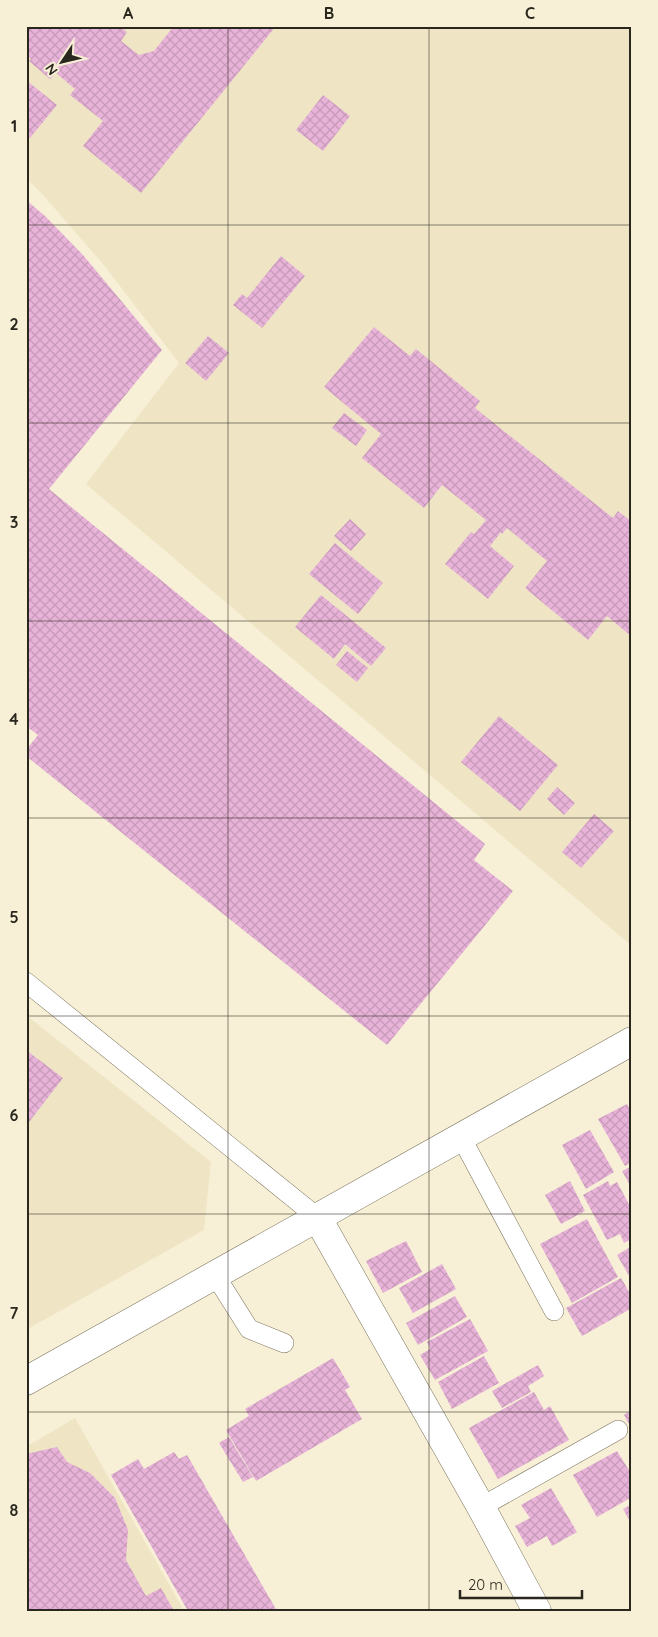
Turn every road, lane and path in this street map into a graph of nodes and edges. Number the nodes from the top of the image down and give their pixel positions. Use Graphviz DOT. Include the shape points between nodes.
graph roads {
  1 [pos="26,982"];
  2 [pos="632,1041"];
  3 [pos="461,1137"];
  4 [pos="317,1217"];
  5 [pos="215,1275"];
  6 [pos="554,1311"];
  7 [pos="284,1343"];
  8 [pos="26,1381"];
  9 [pos="618,1430"];
  10 [pos="481,1508"];
  11 [pos="537,1611"];
  1 -- 4 [label="lane"];
  2 -- 3 [label="street"];
  3 -- 4 [label="street"];
  3 -- 6 [label="lane"];
  4 -- 5 [label="street"];
  4 -- 10 [label="street"];
  5 -- 7 [label="lane" via="248,1329"];
  5 -- 8 [label="street"];
  9 -- 10 [label="lane"];
  10 -- 11 [label="street"];
}
